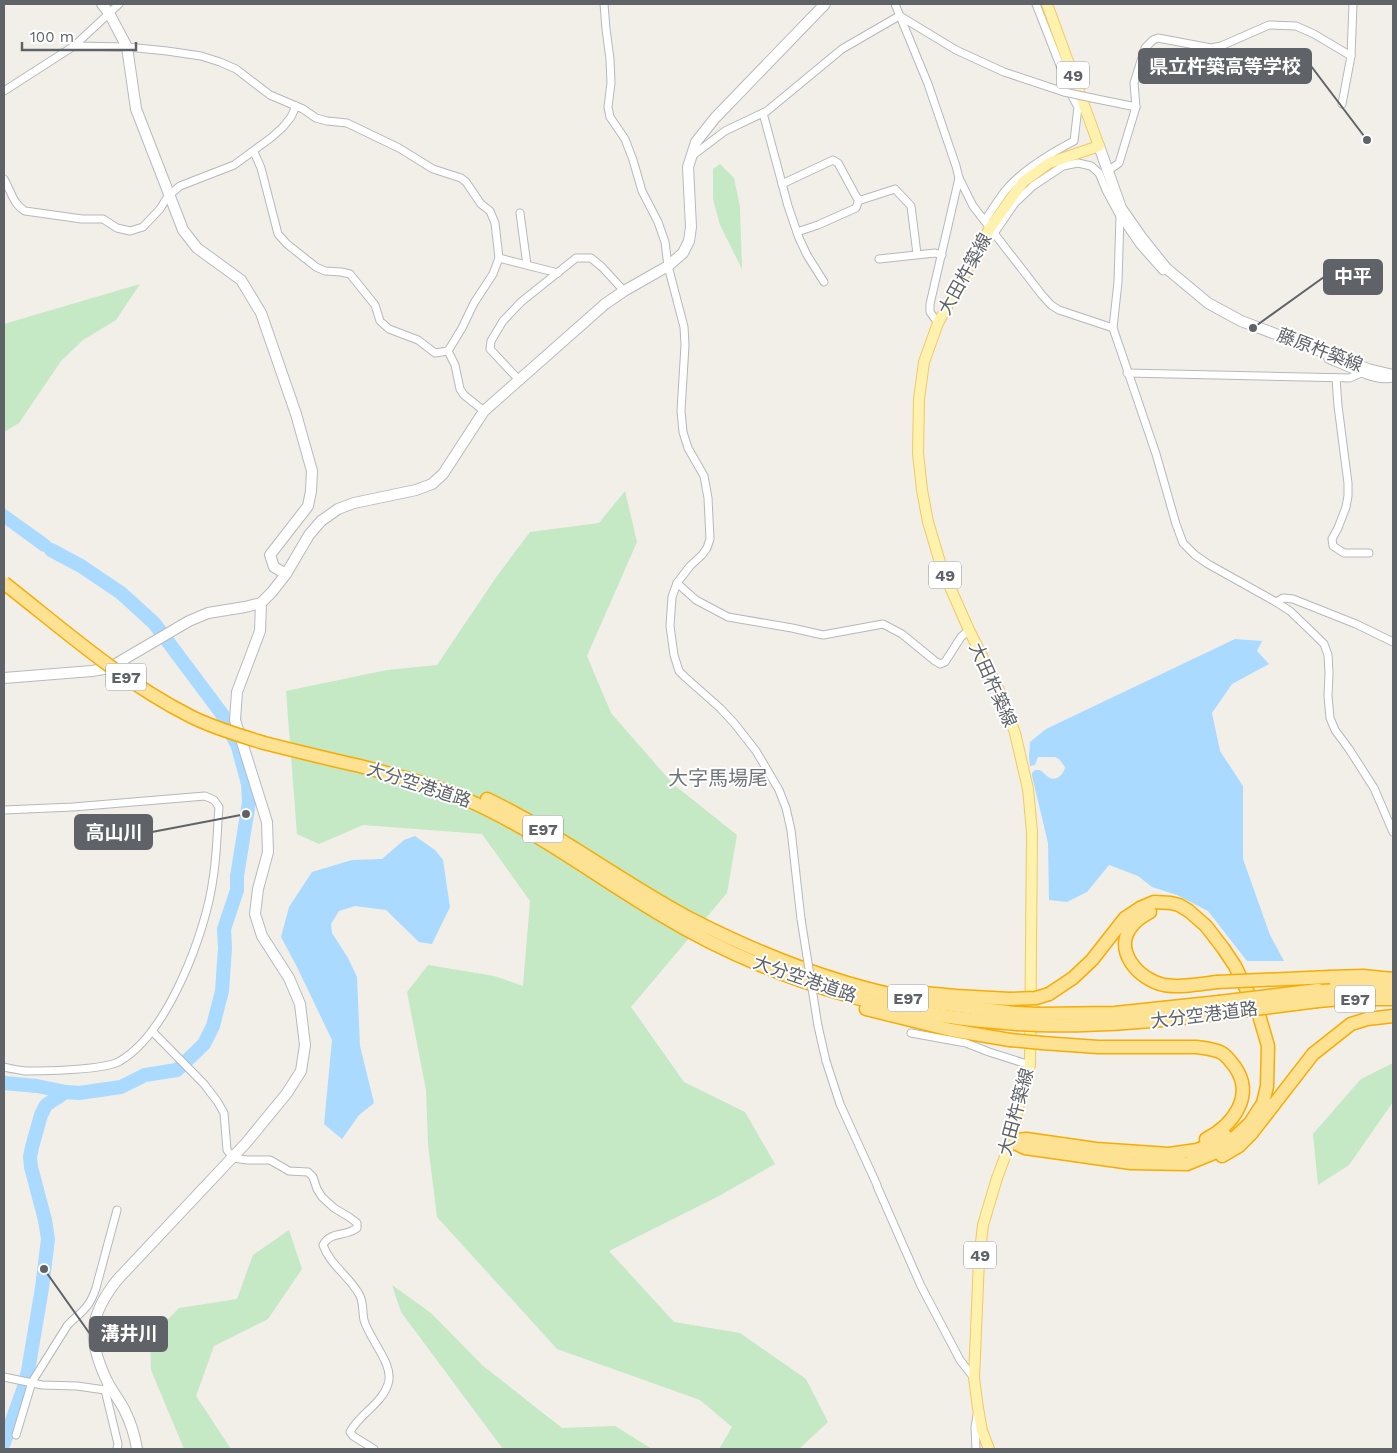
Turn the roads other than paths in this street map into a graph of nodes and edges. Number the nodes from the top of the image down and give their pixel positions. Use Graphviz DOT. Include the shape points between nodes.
graph roads {
  1 [pos="102,4"];
  2 [pos="119,4"];
  3 [pos="604,4"];
  4 [pos="825,4"];
  5 [pos="895,4"];
  6 [pos="1036,4"];
  7 [pos="1047,4"];
  8 [pos="1353,4"];
  9 [pos="109,13"];
  10 [pos="900,16"];
  11 [pos="74,46"];
  12 [pos="127,47"];
  13 [pos="1351,56"];
  14 [pos="4,91"];
  15 [pos="1342,104"];
  16 [pos="296,106"];
  17 [pos="1136,107"];
  18 [pos="763,113"];
  19 [pos="1099,146"];
  20 [pos="254,152"];
  21 [pos="691,156"];
  22 [pos="1108,171"];
  23 [pos="959,178"];
  24 [pos="4,179"];
  25 [pos="782,184"];
  26 [pos="168,196"];
  27 [pos="859,199"];
  28 [pos="1121,212"];
  29 [pos="520,213"];
  30 [pos="990,227"];
  31 [pos="797,232"];
  32 [pos="917,254"];
  33 [pos="942,254"];
  34 [pos="499,258"];
  35 [pos="880,259"];
  36 [pos="527,265"];
  37 [pos="668,266"];
  38 [pos="558,273"];
  39 [pos="824,282"];
  40 [pos="624,291"];
  41 [pos="938,323"];
  42 [pos="1113,328"];
  43 [pos="448,351"];
  44 [pos="1364,371"];
  45 [pos="1127,373"];
  46 [pos="1393,377"];
  47 [pos="1336,378"];
  48 [pos="519,380"];
  49 [pos="484,411"];
  50 [pos="1369,553"];
  51 [pos="286,574"];
  52 [pos="677,583"];
  53 [pos="4,584"];
  54 [pos="1276,602"];
  55 [pos="261,603"];
  56 [pos="969,630"];
  57 [pos="1393,642"];
  58 [pos="4,678"];
  59 [pos="264,743"];
  60 [pos="4,810"];
  61 [pos="1393,832"];
  62 [pos="705,939"];
  63 [pos="802,969"];
  64 [pos="1393,980"];
  65 [pos="1393,987"];
  66 [pos="1318,996"];
  67 [pos="1393,999"];
  68 [pos="1393,1016"];
  69 [pos="1018,1019"];
  70 [pos="152,1031"];
  71 [pos="911,1032"];
  72 [pos="1030,1065"];
  73 [pos="4,1067"];
  74 [pos="1011,1140"];
  75 [pos="1179,1153"];
  76 [pos="233,1158"];
  77 [pos="1187,1164"];
  78 [pos="117,1210"];
  79 [pos="96,1288"];
  80 [pos="107,1293"];
  81 [pos="4,1377"];
  82 [pos="974,1378"];
  83 [pos="32,1382"];
  84 [pos="107,1387"];
  85 [pos="978,1408"];
  86 [pos="16,1435"];
  87 [pos="117,1449"];
  88 [pos="137,1449"];
  89 [pos="374,1449"];
  90 [pos="976,1449"];
  91 [pos="989,1449"];
  1 -- 9 [label="street"];
  2 -- 9 [label="street"];
  3 -- 37 [label="street" via="610,59 610,117 625,138 642,191 658,222"];
  4 -- 21 [label="street" via="715,118 696,142"];
  5 -- 10 [label="street"];
  6 -- 30 [label="street" via="1078,107 1074,142 1058,149 1006,190"];
  7 -- 19 [label="main road, 49"];
  8 -- 13 [label="street"];
  9 -- 11 [label="street"];
  9 -- 12 [label="street"];
  10 -- 17 [label="street, bridge" via="956,50 1004,72 1064,92"];
  10 -- 18 [label="street" via="842,49"];
  10 -- 23 [label="street" via="928,84"];
  11 -- 12 [label="street"];
  11 -- 14 [label="street"];
  12 -- 16 [label="street" via="201,56 220,62 270,95"];
  12 -- 26 [label="street" via="136,109"];
  13 -- 15 [label="street"];
  13 -- 17 [label="street" via="1296,26 1269,26 1211,48 1158,38 1145,48 1136,74"];
  16 -- 20 [label="street" via="284,127"];
  16 -- 34 [label="street" via="316,118 348,123 433,169 461,178 490,211 495,223"];
  17 -- 22 [label="street" via="1119,163"];
  18 -- 21 [label="street" via="725,131"];
  18 -- 25 [label="street"];
  19 -- 22 [label="street, 藤原杵築線"];
  19 -- 30 [label="main road, 大田杵築線 / 49" via="1049,163 1022,182"];
  20 -- 26 [label="street" via="234,165 180,186"];
  20 -- 43 [label="street" via="278,234 287,244 316,267 350,274 376,305 380,321 390,329 418,340 435,353"];
  21 -- 37 [label="street" via="688,168 689,241 683,253"];
  22 -- 28 [label="street, 藤原杵築線"];
  23 -- 30 [label="street"];
  23 -- 33 [label="street"];
  24 -- 26 [label="street" via="14,202 25,211 103,219 117,228 130,231 144,227"];
  25 -- 27 [label="street" via="832,160 838,164"];
  25 -- 31 [label="street"];
  26 -- 51 [label="street" via="183,230 197,248 241,280 261,313 296,414 312,471 311,491 308,506 270,555 274,566"];
  27 -- 31 [label="street" via="856,208"];
  27 -- 32 [label="street" via="895,189 911,206"];
  28 -- 30 [label="street" via="1099,173 1091,166 1078,163 1063,166 1033,186"];
  28 -- 42 [label="street"];
  28 -- 44 [label="street, 藤原杵築線" via="1166,268 1208,303 1241,321"];
  29 -- 36 [label="street"];
  30 -- 41 [label="main road, 大田杵築線 / 49"];
  30 -- 42 [label="street" via="1051,305"];
  31 -- 39 [label="street"];
  32 -- 33 [label="street"];
  32 -- 35 [label="street"];
  33 -- 41 [label="street" via="930,304 930,312"];
  34 -- 36 [label="street"];
  34 -- 43 [label="street"];
  36 -- 38 [label="street"];
  37 -- 40 [label="street"];
  37 -- 52 [label="street" via="684,326 682,432 704,476 710,524 707,548"];
  38 -- 40 [label="street" via="576,258 591,258"];
  38 -- 48 [label="street" via="521,302 503,321 491,341 490,348"];
  40 -- 48 [label="street"];
  41 -- 56 [label="main road, 大田杵築線 / 49" via="924,362 919,399 918,453 928,522 942,570"];
  42 -- 45 [label="street"];
  43 -- 49 [label="street" via="460,389"];
  44 -- 46 [label="street, 藤原杵築線"];
  44 -- 47 [label="street" via="1350,378"];
  45 -- 47 [label="street"];
  45 -- 54 [label="street" via="1183,543 1208,564"];
  47 -- 50 [label="street" via="1348,483 1346,508 1332,539 1333,546 1344,553"];
  48 -- 49 [label="street"];
  49 -- 51 [label="street" via="443,474 432,484 338,509 309,535"];
  51 -- 55 [label="street"];
  52 -- 56 [label="street" via="696,600 728,618 823,635 883,624 902,634 940,664 945,662"];
  52 -- 82 [label="street, bridge" via="672,597 670,626 679,671 734,723 756,751 786,808 818,1026 843,1112 921,1286 960,1360"];
  53 -- 59 [label="highway, 大分空港道路 / E97, bridge" via="102,661 162,700 225,731"];
  54 -- 57 [label="street" via="1284,598 1293,599"];
  54 -- 61 [label="street" via="1324,644 1330,673 1330,718 1374,788"];
  55 -- 58 [label="street" via="189,620 109,668"];
  55 -- 76 [label="street" via="260,630 237,692 235,720 267,822 268,852 255,914 262,936 289,978 300,1004 305,1045 301,1071 287,1093"];
  56 -- 72 [label="main road, 大田杵築線 / 49" via="998,688 1015,733 1028,789 1032,832"];
  59 -- 62 [label="highway, 大分空港道路 / E97" via="420,782 467,799 522,827 658,914"];
  59 -- 63 [label="highway, 大分空港道路 / E97" via="396,768 467,790 533,823 690,918"];
  60 -- 70 [label="street" via="205,796 219,806 208,908 188,966"];
  62 -- 69 [label="highway, 大分空港道路 / E97" via="776,971 875,1002 944,1016"];
  62 -- 75 [label="highway, bridge" via="829,997 930,1025 1010,1040 1098,1047 1196,1047 1222,1053 1241,1076 1244,1092 1240,1105 1231,1120 1212,1136"];
  63 -- 69 [label="highway, 大分空港道路 / E97" via="898,996"];
  63 -- 77 [label="highway, bridge" via="914,992 1036,998 1049,994 1073,978 1092,960 1124,918 1154,902 1179,905 1206,926 1235,966 1259,1015 1268,1046 1267,1086 1263,1103 1250,1123 1214,1153"];
  64 -- 75 [label="highway, bridge" via="1363,976 1330,977 1218,982 1183,985 1163,985 1138,973 1130,963 1125,948 1126,936 1139,918 1152,911 1170,910 1198,927 1214,944 1226,962 1254,1018 1262,1050 1259,1091 1244,1121 1216,1142"];
  65 -- 66 [label="highway, 大分空港道路 / E97"];
  66 -- 67 [label="highway, 大分空港道路 / E97"];
  66 -- 69 [label="highway, 大分空港道路 / E97, bridge" via="1222,1007 1148,1022 1085,1026"];
  68 -- 77 [label="highway" via="1351,1024 1313,1054 1252,1134 1239,1146 1221,1156"];
  70 -- 73 [label="street" via="119,1062 103,1066 26,1071"];
  70 -- 76 [label="street" via="217,1101 224,1112 226,1145"];
  71 -- 72 [label="street" via="966,1043"];
  72 -- 74 [label="main road, 大田杵築線 / 49"];
  74 -- 75 [label="highway" via="1026,1138 1096,1149"];
  74 -- 77 [label="highway" via="1025,1148 1131,1163"];
  74 -- 82 [label="main road, 大田杵築線 / 49" via="983,1225"];
  76 -- 80 [label="street"];
  76 -- 89 [label="street" via="270,1160 290,1171 308,1172 322,1197 357,1223 352,1232 334,1234 323,1245 332,1262 360,1295 364,1320 388,1370 386,1389 350,1432"];
  78 -- 79 [label="street"];
  79 -- 80 [label="street"];
  79 -- 83 [label="street" via="89,1305 67,1326"];
  80 -- 84 [label="street" via="95,1319 94,1336 96,1354"];
  81 -- 83 [label="street"];
  82 -- 85 [label="main road, 大田杵築線 / 49"];
  83 -- 84 [label="street"];
  83 -- 86 [label="street"];
  84 -- 87 [label="street"];
  84 -- 88 [label="street" via="124,1409"];
  85 -- 90 [label="street"];
  85 -- 91 [label="main road, 大田杵築線 / 49"];
}
